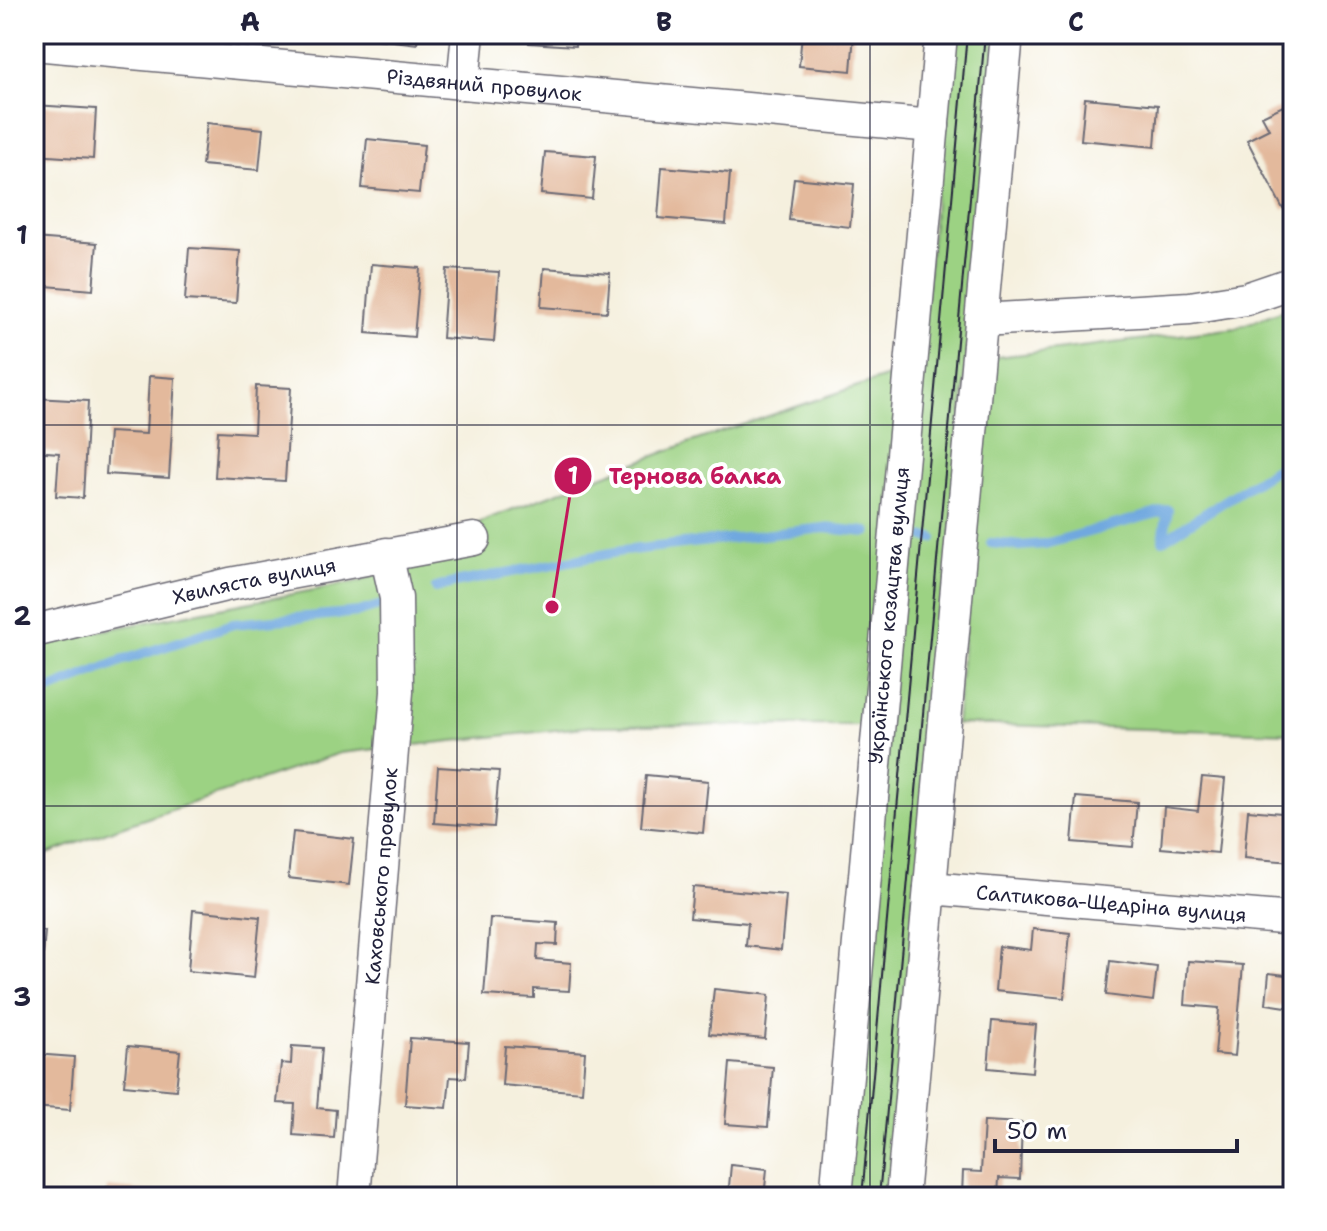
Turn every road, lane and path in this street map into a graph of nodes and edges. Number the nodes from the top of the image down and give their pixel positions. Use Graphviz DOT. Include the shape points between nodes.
graph roads {
  1 [pos="468,34"];
  2 [pos="941,34"];
  3 [pos="1007,34"];
  4 [pos="34,44"];
  5 [pos="463,83"];
  6 [pos="933,126"];
  7 [pos="1293,283"];
  8 [pos="981,320"];
  9 [pos="474,539"];
  10 [pos="386,554"];
  11 [pos="34,631"];
  12 [pos="930,888"];
  13 [pos="1293,919"];
  14 [pos="354,1197"];
  15 [pos="836,1197"];
  16 [pos="902,1197"];
  1 -- 5 [label="street"];
  2 -- 6 [label="street, Українського козацтва вулиця"];
  3 -- 8 [label="street"];
  4 -- 5 [label="street, Різдвяний провулок"];
  5 -- 6 [label="street, Різдвяний провулок"];
  6 -- 15 [label="street, Українського козацтва вулиця"];
  7 -- 8 [label="street" via="1246,299 1190,308"];
  8 -- 12 [label="street"];
  9 -- 10 [label="street, Хвиляста вулиця"];
  10 -- 11 [label="street, Хвиляста вулиця" via="230,584"];
  10 -- 14 [label="street, Каховського провулок" via="396,598 397,692"];
  12 -- 13 [label="street, Салтикова-Щедріна вулиця"];
  12 -- 16 [label="street"];
}
